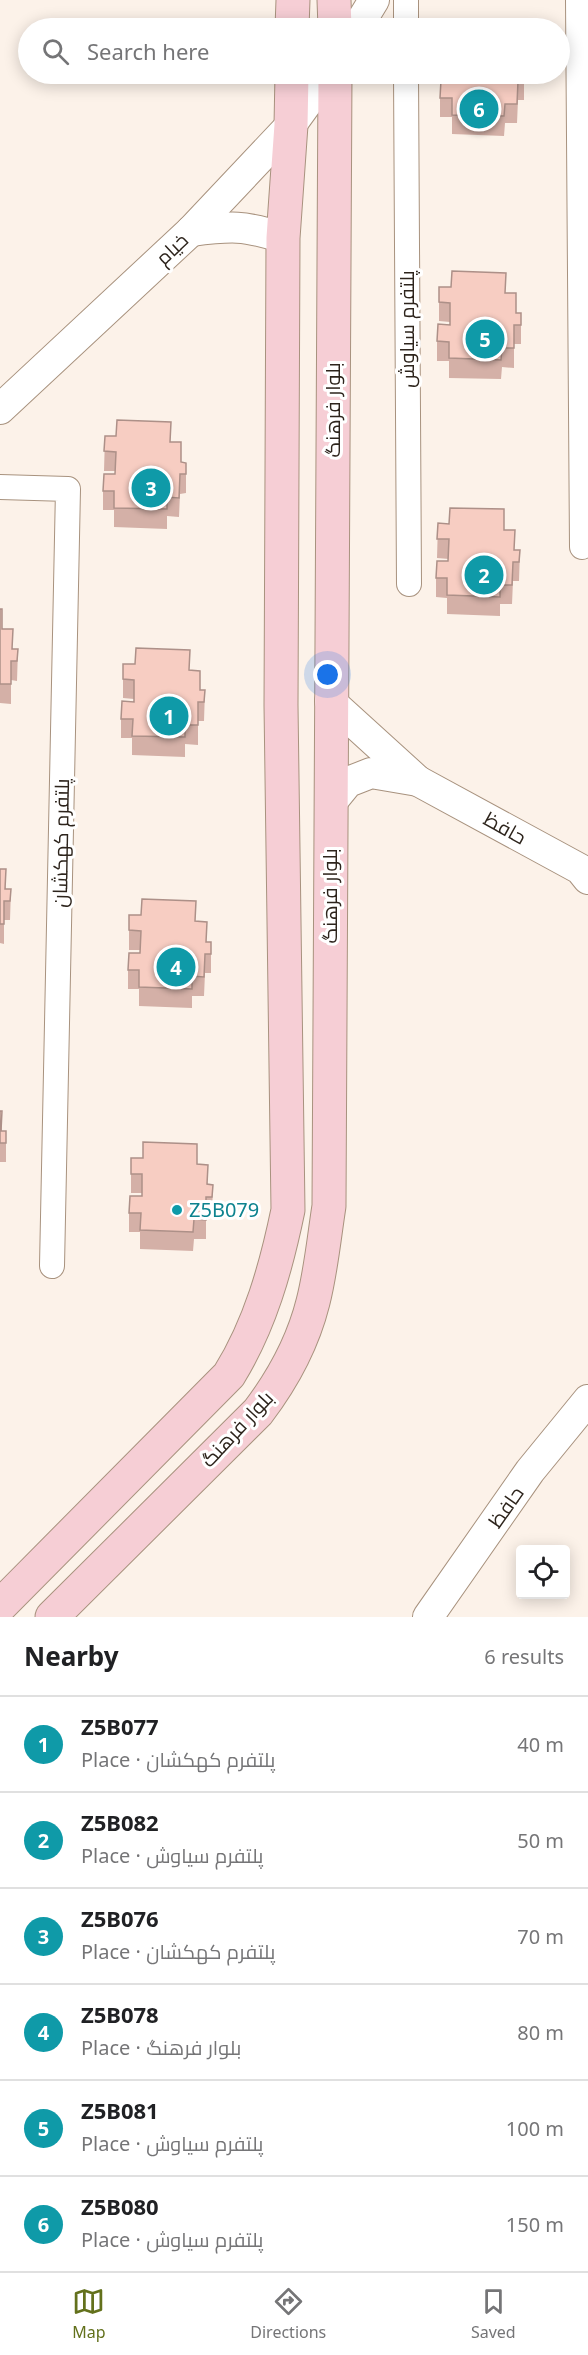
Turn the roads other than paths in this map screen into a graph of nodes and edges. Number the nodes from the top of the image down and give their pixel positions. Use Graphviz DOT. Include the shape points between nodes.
graph roads {
  1 [pos="293,0"];
  2 [pos="334,0"];
  3 [pos="374,0"];
  4 [pos="406,0"];
  5 [pos="578,0"];
  6 [pos="292,18"];
  7 [pos="335,18"];
  8 [pos="363,18"];
  9 [pos="406,18"];
  10 [pos="292,84"];
  11 [pos="321,84"];
  12 [pos="335,84"];
  13 [pos="406,84"];
  14 [pos="291,125"];
  15 [pos="191,231"];
  16 [pos="283,238"];
  17 [pos="0,409"];
  18 [pos="0,487"];
  19 [pos="582,547"];
  20 [pos="409,584"];
  21 [pos="330,701"];
  22 [pos="418,781"];
  23 [pos="330,804"];
  24 [pos="588,879"];
  25 [pos="52,1266"];
  26 [pos="588,1400"];
  27 [pos="0,1606"];
  28 [pos="52,1617"];
  29 [pos="428,1617"];
  1 -- 6 [label="main road"];
  2 -- 7 [label="main road"];
  3 -- 8 [label="street"];
  4 -- 9 [label="street"];
  5 -- 19 [label="street"];
  10 -- 14 [label="main road"];
  11 -- 14 [label="street, خیام"];
  12 -- 21 [label="main road, بلوار فرهنگ"];
  13 -- 20 [label="street, پلتفرم سیاوش"];
  14 -- 15 [label="street, خیام"];
  14 -- 16 [label="main road"];
  15 -- 16 [label="street" via="229,226 254,228"];
  15 -- 17 [label="street, خیام"];
  16 -- 27 [label="main road" via="281,705 288,1210 278,1259 246,1347 230,1376"];
  18 -- 25 [label="street, پلتفرم کهکشان" via="68,489"];
  21 -- 22 [label="street"];
  21 -- 23 [label="main road, بلوار فرهنگ"];
  22 -- 23 [label="street" via="370,773 348,782"];
  22 -- 24 [label="street, حافظ" via="580,869"];
  23 -- 28 [label="main road, بلوار فرهنگ" via="329,1206 313,1302 294,1357 258,1412"];
  26 -- 29 [label="street, حافظ" via="530,1471"];
}
